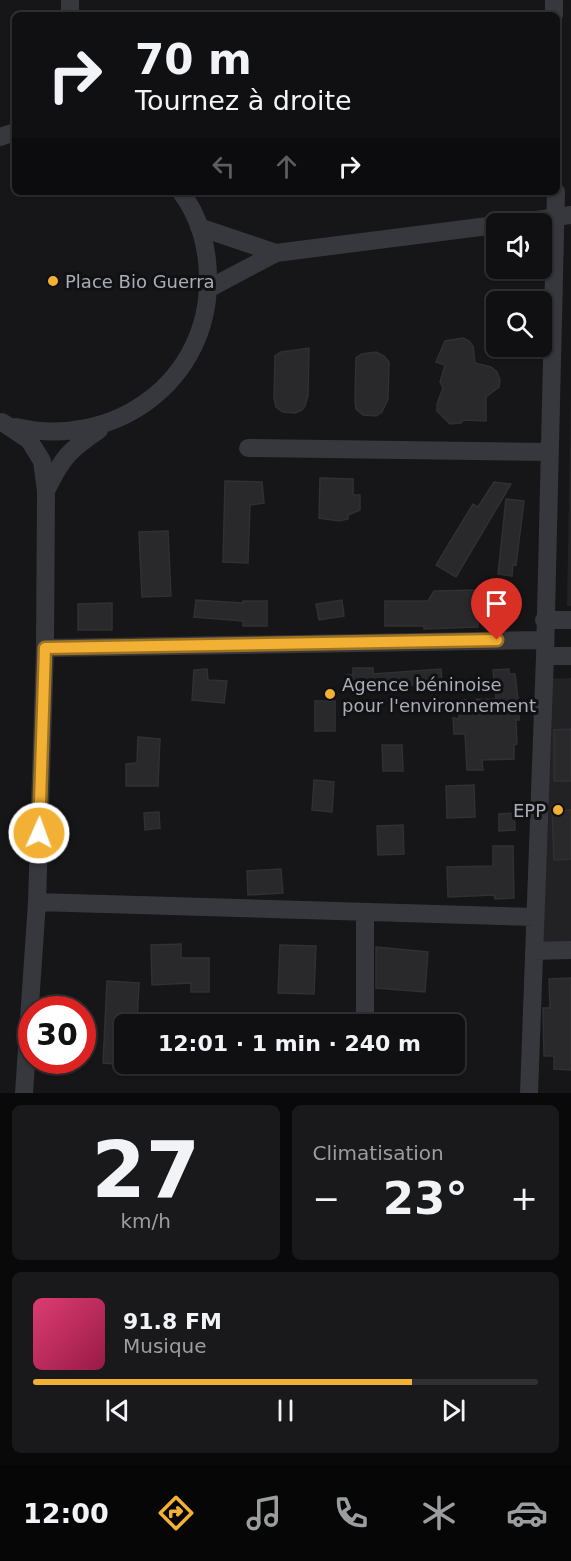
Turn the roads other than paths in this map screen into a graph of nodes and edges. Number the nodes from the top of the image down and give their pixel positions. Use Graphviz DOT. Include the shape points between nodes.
graph roads {
  1 [pos="183,195"];
  2 [pos="557,195"];
  3 [pos="563,216"];
  4 [pos="486,226"];
  5 [pos="200,227"];
  6 [pos="276,253"];
  7 [pos="208,289"];
  8 [pos="1,422"];
  9 [pos="108,424"];
  10 [pos="249,448"];
  11 [pos="549,452"];
  12 [pos="46,491"];
  13 [pos="544,620"];
  14 [pos="571,620"];
  15 [pos="45,648"];
  16 [pos="545,648"];
  17 [pos="571,656"];
  18 [pos="37,902"];
  19 [pos="365,912"];
  20 [pos="535,917"];
  21 [pos="571,950"];
  22 [pos="534,951"];
  23 [pos="364,1014"];
  24 [pos="24,1093"];
  25 [pos="529,1093"];
  1 -- 5 [label="street"];
  2 -- 3 [label="street"];
  3 -- 11 [label="street"];
  4 -- 6 [label="street"];
  5 -- 6 [label="street"];
  5 -- 7 [label="street"];
  6 -- 7 [label="street"];
  7 -- 9 [label="street" via="199,332 178,371 147,403"];
  8 -- 9 [label="street" via="32,431 63,433"];
  8 -- 12 [label="street" via="29,440 42,461"];
  9 -- 12 [label="street" via="74,447 60,463"];
  10 -- 11 [label="street"];
  11 -- 13 [label="street"];
  12 -- 15 [label="street"];
  13 -- 14 [label="street"];
  13 -- 16 [label="street"];
  15 -- 16 [label="street"];
  15 -- 18 [label="street"];
  16 -- 17 [label="street"];
  16 -- 20 [label="street"];
  18 -- 19 [label="street"];
  18 -- 24 [label="street"];
  19 -- 20 [label="street"];
  19 -- 23 [label="street"];
  20 -- 22 [label="street"];
  21 -- 22 [label="street"];
  22 -- 25 [label="street"];
}
